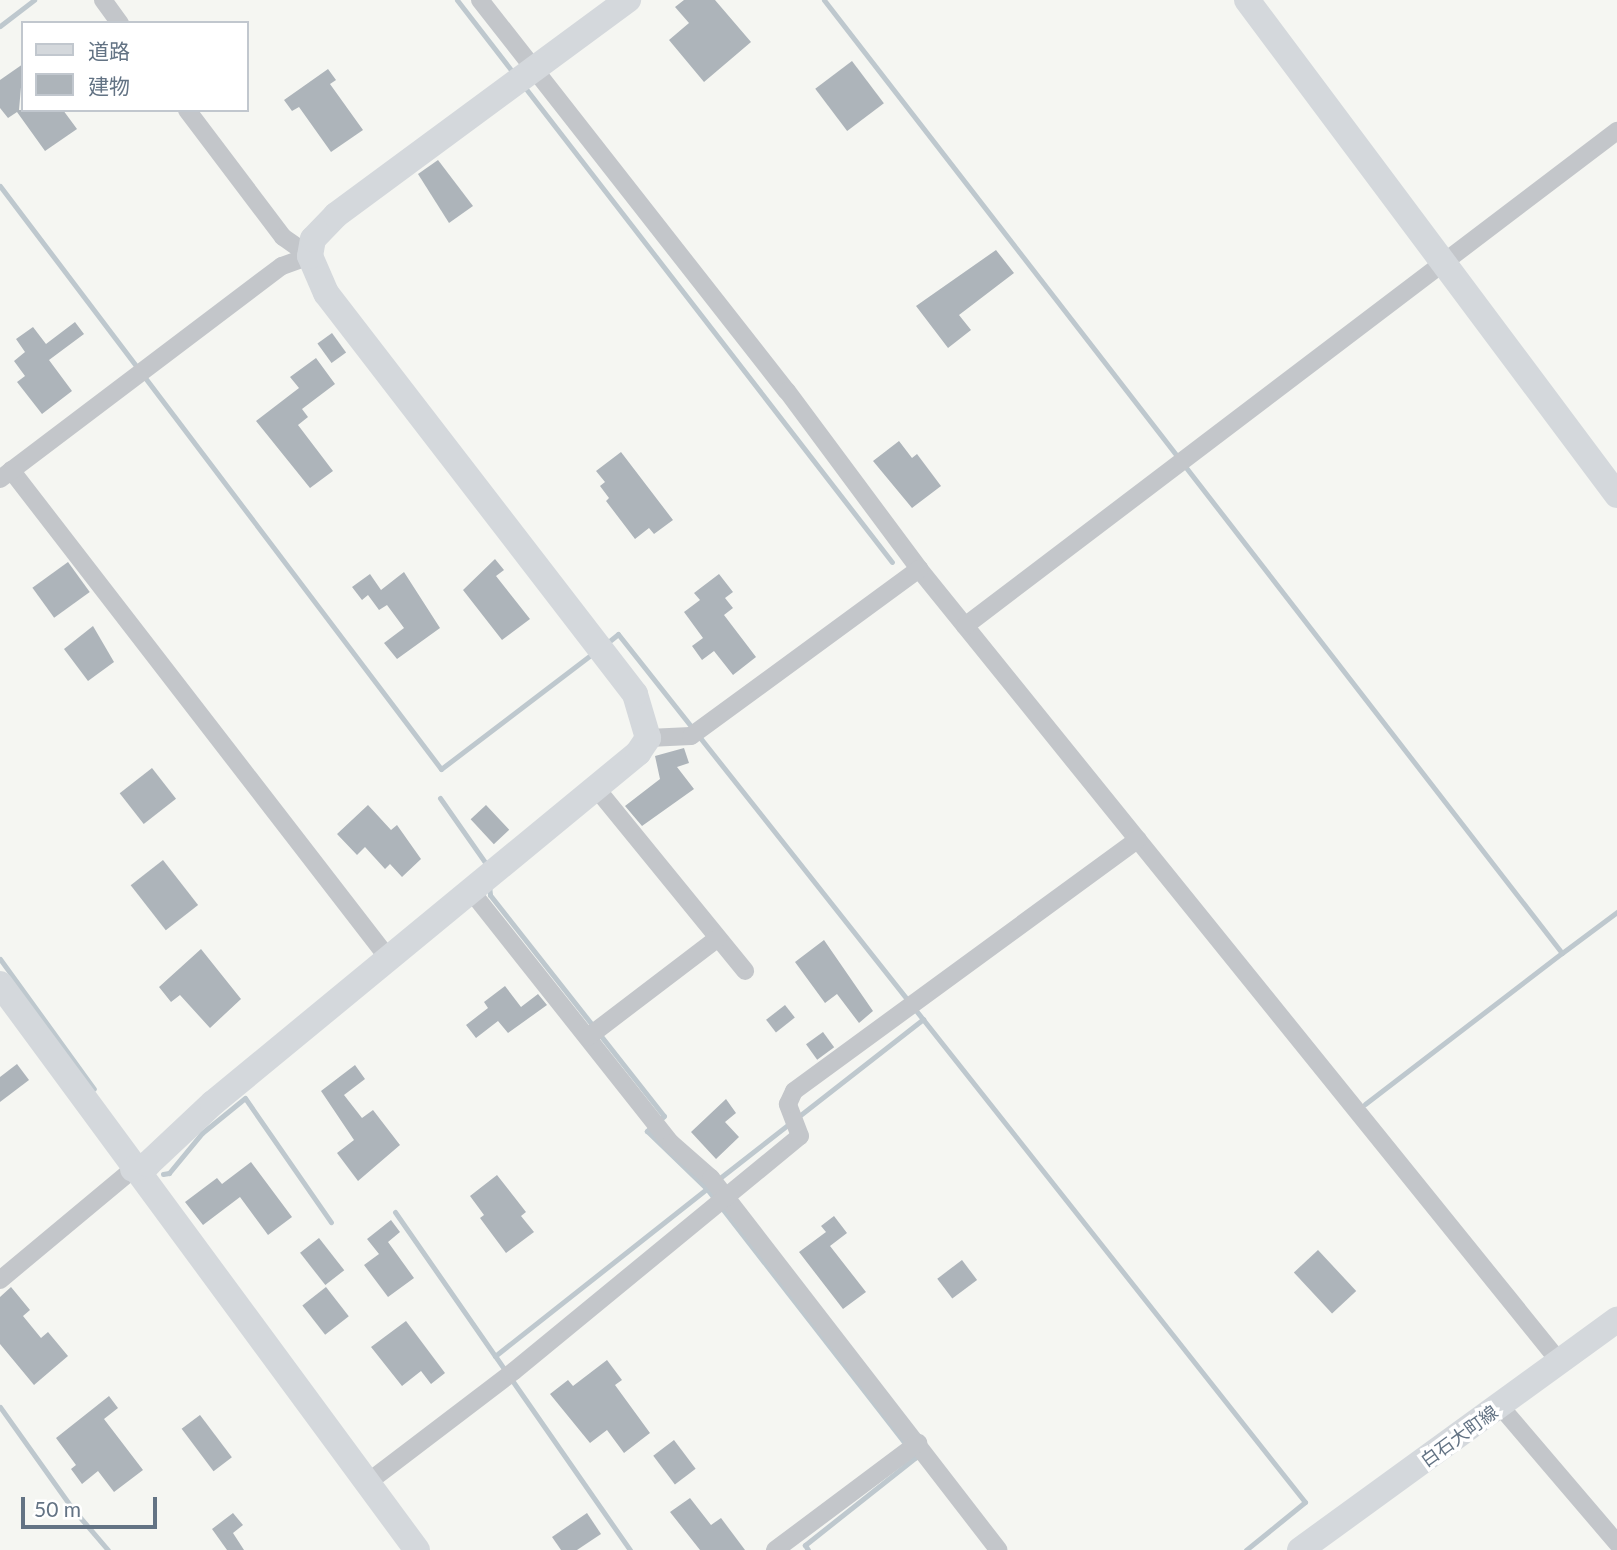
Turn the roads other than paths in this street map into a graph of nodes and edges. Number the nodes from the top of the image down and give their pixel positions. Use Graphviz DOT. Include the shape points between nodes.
graph roads {
  1 [pos="103,0"];
  2 [pos="480,0"];
  3 [pos="628,0"];
  4 [pos="1247,0"];
  5 [pos="119,21"];
  6 [pos="525,78"];
  7 [pos="189,112"];
  8 [pos="1617,131"];
  9 [pos="310,256"];
  10 [pos="1443,262"];
  11 [pos="6,474"];
  12 [pos="1617,495"];
  13 [pos="919,569"];
  14 [pos="965,626"];
  15 [pos="648,738"];
  16 [pos="596,788"];
  17 [pos="1138,839"];
  18 [pos="482,881"];
  19 [pos="718,938"];
  20 [pos="388,958"];
  21 [pos="746,971"];
  22 [pos="0,984"];
  23 [pos="594,1032"];
  24 [pos="133,1169"];
  25 [pos="718,1188"];
  26 [pos="0,1280"];
  27 [pos="1617,1320"];
  28 [pos="1559,1361"];
  29 [pos="1500,1406"];
  30 [pos="913,1447"];
  31 [pos="367,1483"];
  32 [pos="1617,1543"];
  33 [pos="417,1550"];
  34 [pos="775,1550"];
  35 [pos="999,1550"];
  36 [pos="1300,1550"];
  1 -- 5 [label="street"];
  2 -- 6 [label="street"];
  3 -- 6 [label="street"];
  4 -- 10 [label="street"];
  6 -- 9 [label="street" via="335,215 313,239"];
  6 -- 13 [label="street" via="787,391"];
  7 -- 9 [label="street" via="284,237"];
  8 -- 10 [label="street"];
  9 -- 11 [label="street" via="282,265"];
  9 -- 15 [label="street" via="326,293 635,694"];
  10 -- 12 [label="street"];
  10 -- 14 [label="street"];
  11 -- 20 [label="street"];
  13 -- 14 [label="street"];
  13 -- 15 [label="street" via="696,732"];
  14 -- 17 [label="street"];
  15 -- 16 [label="street" via="638,753"];
  16 -- 18 [label="street"];
  16 -- 19 [label="street"];
  17 -- 25 [label="street" via="794,1091 788,1104 800,1136"];
  17 -- 28 [label="street"];
  18 -- 20 [label="street"];
  18 -- 23 [label="street"];
  19 -- 21 [label="street"];
  19 -- 23 [label="street"];
  20 -- 24 [label="street" via="213,1103 148,1164"];
  22 -- 24 [label="street"];
  23 -- 25 [label="street" via="656,1123"];
  24 -- 26 [label="street"];
  24 -- 31 [label="street"];
  25 -- 30 [label="street"];
  25 -- 31 [label="street" via="513,1371"];
  27 -- 28 [label="street, 白石大町線"];
  28 -- 29 [label="street, 白石大町線"];
  29 -- 32 [label="street"];
  29 -- 36 [label="street, 白石大町線"];
  30 -- 34 [label="street"];
  30 -- 35 [label="street"];
  31 -- 33 [label="street"];
}
